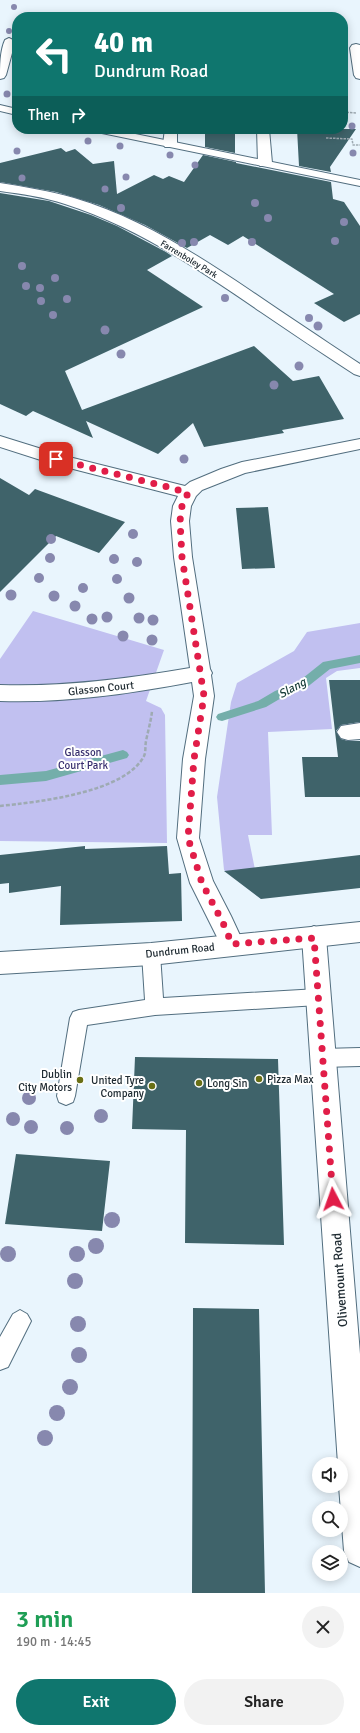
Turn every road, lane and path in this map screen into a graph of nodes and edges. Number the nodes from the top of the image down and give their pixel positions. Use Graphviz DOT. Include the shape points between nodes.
graph roads {
  1 [pos="8,42"];
  2 [pos="358,48"];
  3 [pos="0,75"];
  4 [pos="360,76"];
  5 [pos="0,108"];
  6 [pos="12,111"];
  7 [pos="348,112"];
  8 [pos="356,113"];
  9 [pos="121,134"];
  10 [pos="171,134"];
  11 [pos="263,134"];
  12 [pos="326,138"];
  13 [pos="170,144"];
  14 [pos="360,145"];
  15 [pos="265,163"];
  16 [pos="360,183"];
  17 [pos="0,187"];
  18 [pos="360,371"];
  19 [pos="0,441"];
  20 [pos="360,444"];
  21 [pos="188,493"];
  22 [pos="202,673"];
  23 [pos="0,693"];
  24 [pos="146,739"];
  25 [pos="0,806"];
  26 [pos="360,932"];
  27 [pos="314,938"];
  28 [pos="232,944"];
  29 [pos="151,954"];
  30 [pos="0,963"];
  31 [pos="318,997"];
  32 [pos="155,1007"];
  33 [pos="360,1057"];
  34 [pos="322,1058"];
  35 [pos="66,1096"];
  36 [pos="20,1321"];
  37 [pos="0,1359"];
  38 [pos="356,1466"];
  39 [pos="360,1551"];
  1 -- 3 [label="street"];
  2 -- 4 [label="street"];
  5 -- 6 [label="lane"];
  7 -- 8 [label="path"];
  9 -- 13 [label="lane"];
  10 -- 13 [label="street"];
  11 -- 15 [label="street"];
  12 -- 14 [label="path" via="352,139 353,145"];
  13 -- 15 [label="lane"];
  15 -- 16 [label="lane"];
  17 -- 18 [label="street, Farrenboley Park" via="84,204 146,233 219,276"];
  19 -- 21 [label="street" via="56,459"];
  20 -- 21 [label="street" via="242,468 208,480"];
  21 -- 22 [label="street" via="182,506 180,521 182,557"];
  22 -- 23 [label="street, Glasson Court" via="154,682 75,691"];
  22 -- 28 [label="street" via="204,696 194,759 188,838 202,883"];
  24 -- 25 [label="path" via="144,756 137,766 114,782 56,798"];
  26 -- 27 [label="street, Dundrum Road"];
  27 -- 28 [label="street, Dundrum Road"];
  27 -- 31 [label="street, Olivemount Road"];
  28 -- 29 [label="street, Dundrum Road"];
  29 -- 30 [label="street, Dundrum Road"];
  29 -- 32 [label="lane"];
  31 -- 32 [label="lane"];
  31 -- 34 [label="street, Olivemount Road"];
  32 -- 35 [label="lane" via="78,1018"];
  33 -- 34 [label="lane"];
  34 -- 38 [label="street, Olivemount Road"];
  36 -- 37 [label="lane"];
  38 -- 39 [label="street, Olivemount Road"];
}
